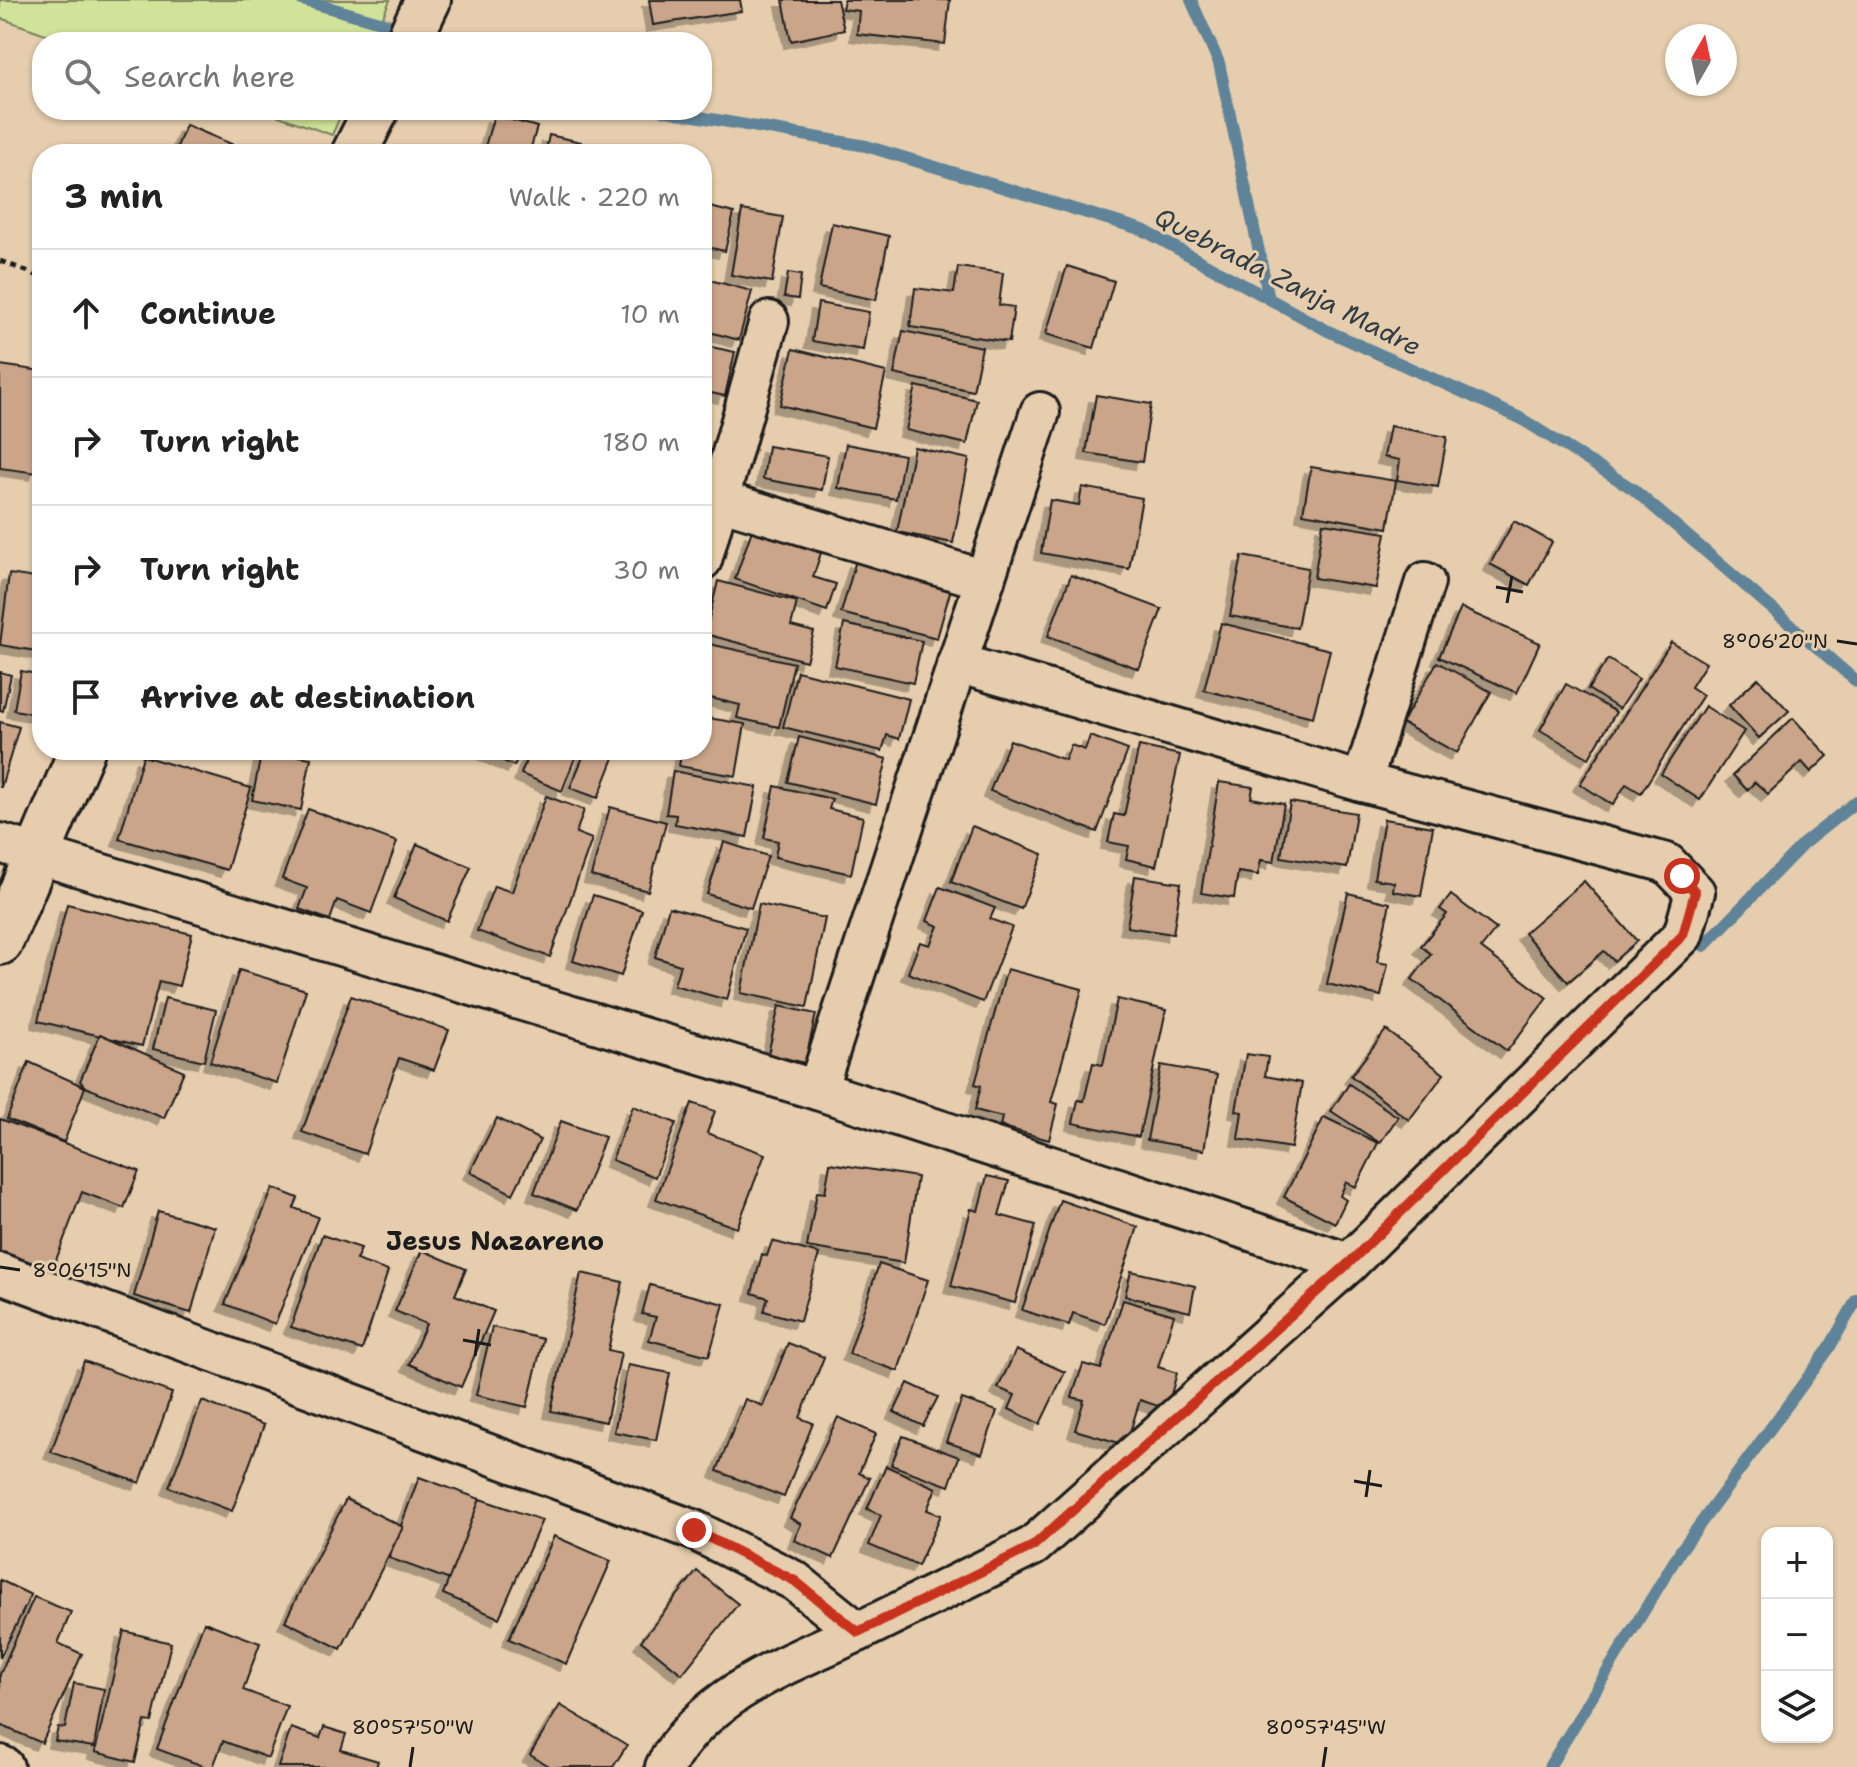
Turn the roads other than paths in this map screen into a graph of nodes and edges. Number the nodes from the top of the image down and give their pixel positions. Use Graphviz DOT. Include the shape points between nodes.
graph roads {
  1 [pos="428,0"];
  2 [pos="413,32"];
  3 [pos="371,120"];
  4 [pos="359,144"];
  5 [pos="769,321"];
  6 [pos="1040,412"];
  7 [pos="712,491"];
  8 [pos="712,498"];
  9 [pos="985,580"];
  10 [pos="1425,582"];
  11 [pos="957,663"];
  12 [pos="76,760"];
  13 [pos="1362,782"];
  14 [pos="18,849"];
  15 [pos="0,942"];
  16 [pos="817,1090"];
  17 [pos="1349,1263"];
  18 [pos="0,1273"];
  19 [pos="858,1632"];
  20 [pos="665,1767"];
  1 -- 2 [label="street"];
  3 -- 4 [label="street"];
  5 -- 7 [label="street"];
  6 -- 9 [label="street"];
  8 -- 9 [label="street"];
  9 -- 11 [label="street"];
  10 -- 13 [label="street"];
  11 -- 13 [label="street"];
  11 -- 16 [label="street"];
  12 -- 14 [label="street"];
  13 -- 17 [label="street" via="1667,863 1695,892 1683,935"];
  14 -- 15 [label="street"];
  14 -- 16 [label="street"];
  16 -- 17 [label="street"];
  17 -- 19 [label="street" via="1033,1546"];
  18 -- 19 [label="street" via="694,1530 795,1581"];
  19 -- 20 [label="street" via="768,1672 716,1707 673,1751"];
}
